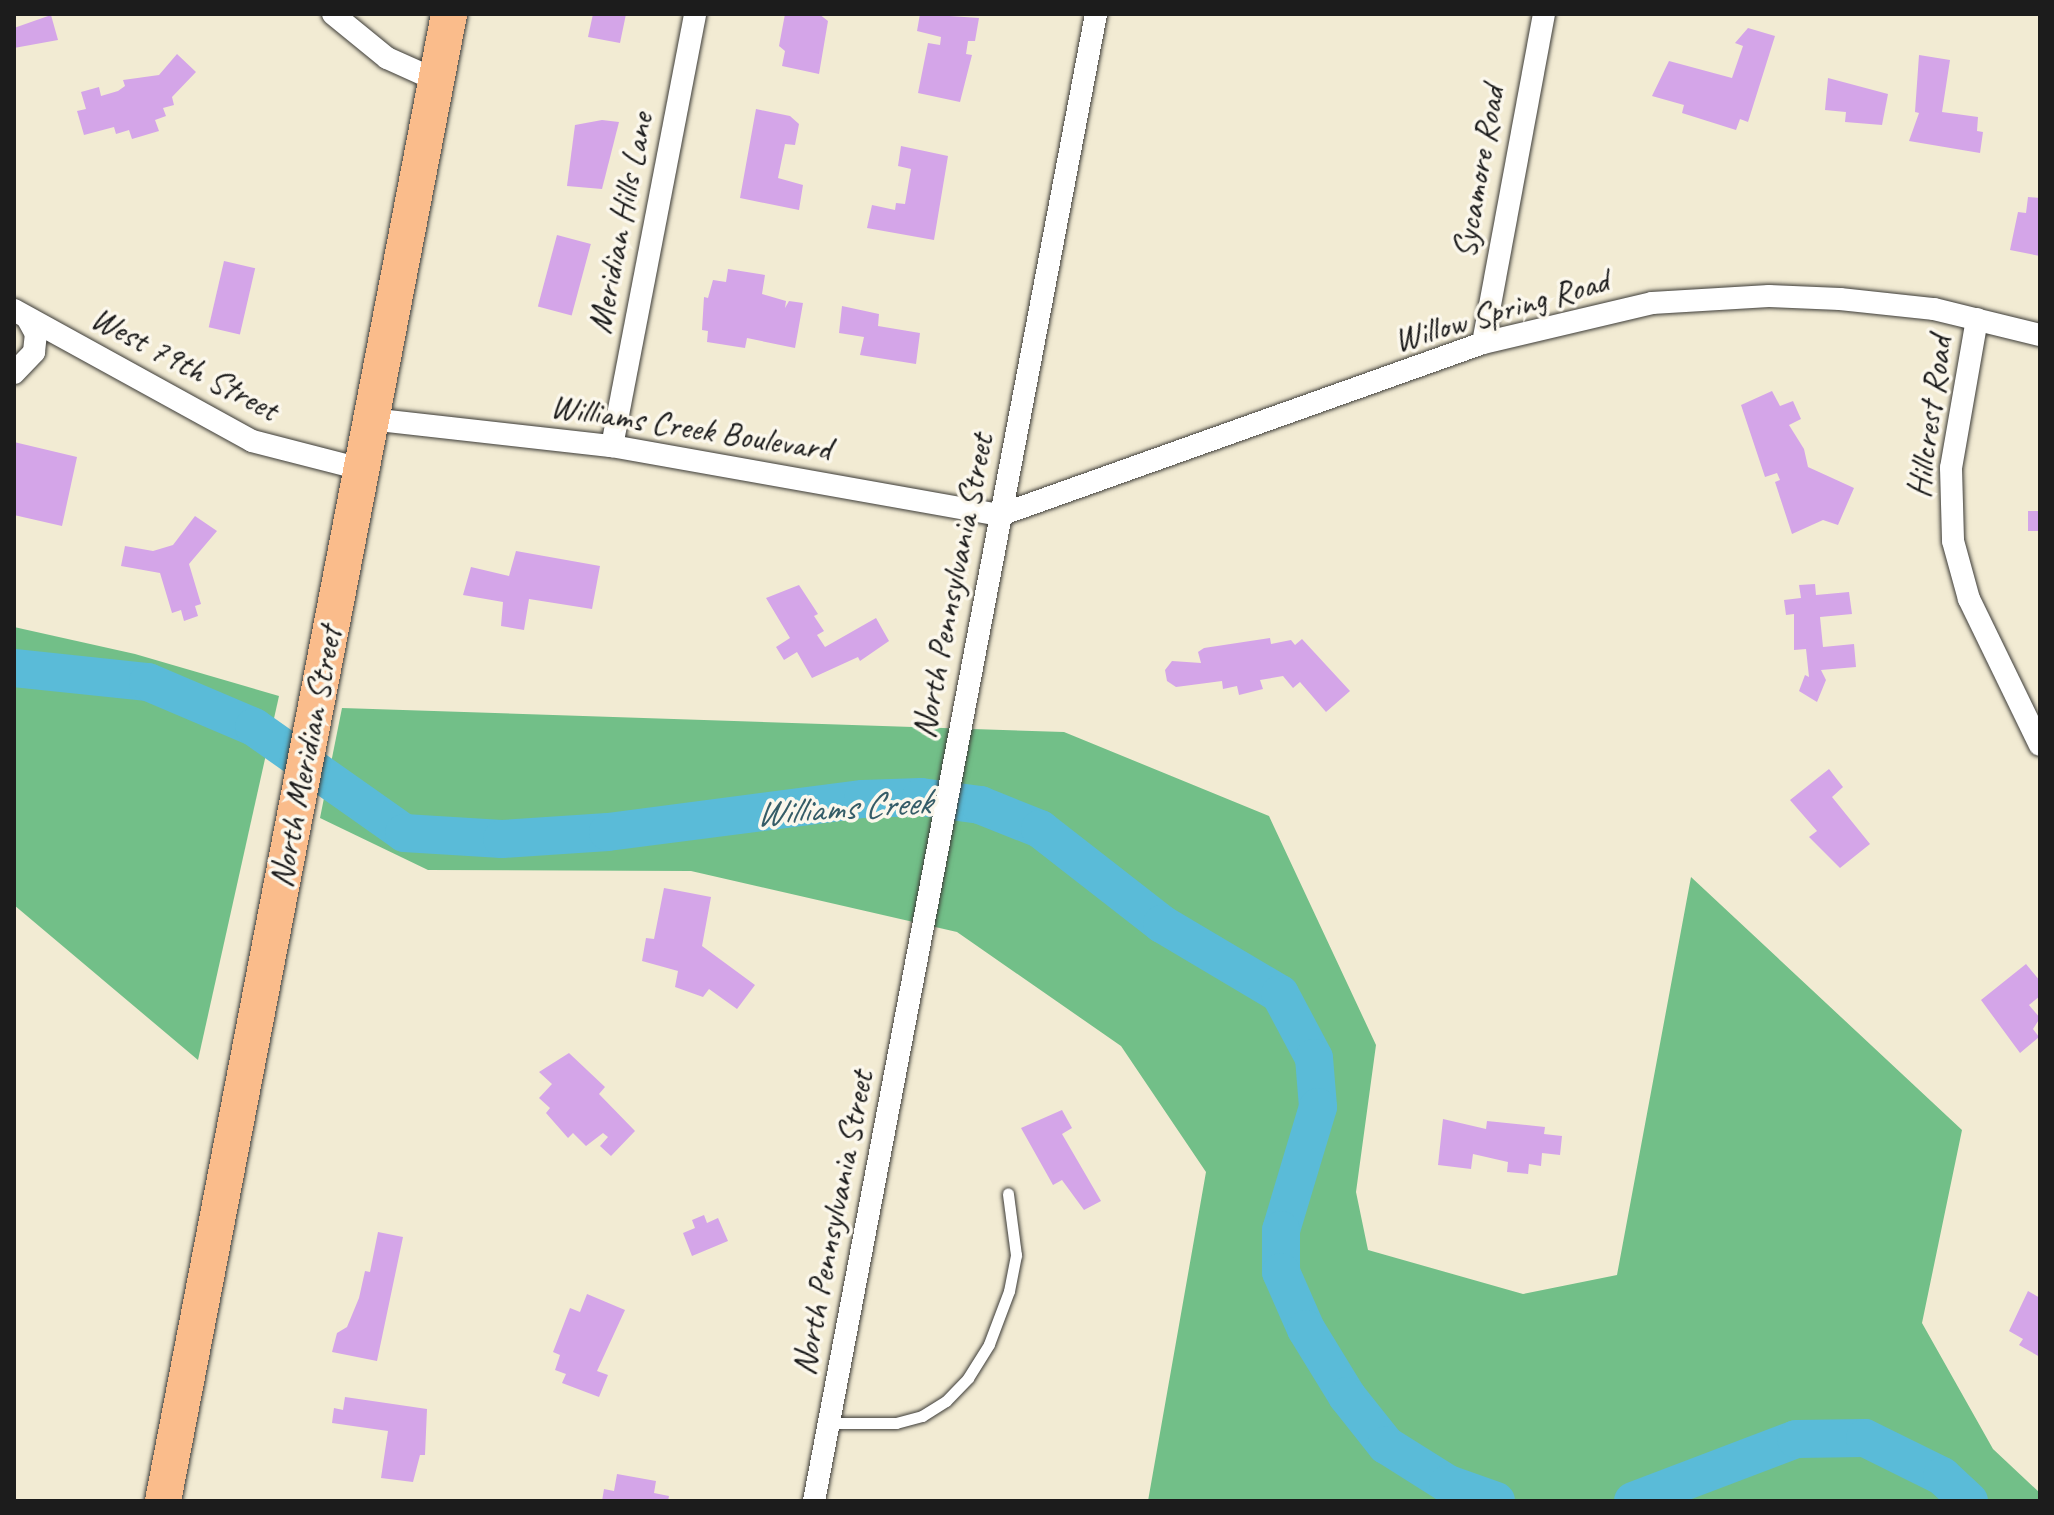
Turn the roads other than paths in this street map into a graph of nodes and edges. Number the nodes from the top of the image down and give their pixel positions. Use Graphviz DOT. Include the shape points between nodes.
graph roads {
  1 [pos="333,14"];
  2 [pos="449,14"];
  3 [pos="695,14"];
  4 [pos="1096,14"];
  5 [pos="1544,14"];
  6 [pos="436,80"];
  7 [pos="21,314"];
  8 [pos="1977,319"];
  9 [pos="2040,335"];
  10 [pos="1483,343"];
  11 [pos="14,373"];
  12 [pos="370,419"];
  13 [pos="612,446"];
  14 [pos="361,469"];
  15 [pos="1000,515"];
  16 [pos="2040,745"];
  17 [pos="1008,1194"];
  18 [pos="829,1423"];
  19 [pos="163,1501"];
  20 [pos="814,1501"];
  1 -- 6 [label="street" via="387,58"];
  2 -- 6 [label="main road, North Meridian Street"];
  3 -- 13 [label="street, Meridian Hills Lane"];
  4 -- 15 [label="street, North Pennsylvania Street"];
  5 -- 10 [label="street, Sycamore Road"];
  6 -- 12 [label="main road, North Meridian Street"];
  7 -- 11 [label="street, West 79th Street" via="36,334 34,352"];
  7 -- 14 [label="street, West 79th Street" via="252,441"];
  8 -- 9 [label="street, Willow Spring Road"];
  8 -- 10 [label="street, Willow Spring Road" via="1891,303 1720,297 1607,312"];
  8 -- 16 [label="street, Hillcrest Road" via="1951,468 1953,541 1969,599"];
  10 -- 15 [label="street, Willow Spring Road"];
  12 -- 13 [label="street, Williams Creek Boulevard"];
  12 -- 14 [label="main road, North Meridian Street"];
  13 -- 15 [label="street, Williams Creek Boulevard"];
  14 -- 19 [label="main road, North Meridian Street"];
  15 -- 18 [label="street, North Pennsylvania Street"];
  17 -- 18 [label="lane" via="1016,1255 1009,1291 989,1344 968,1378 922,1416 896,1423"];
  18 -- 20 [label="street, North Pennsylvania Street"];
}
